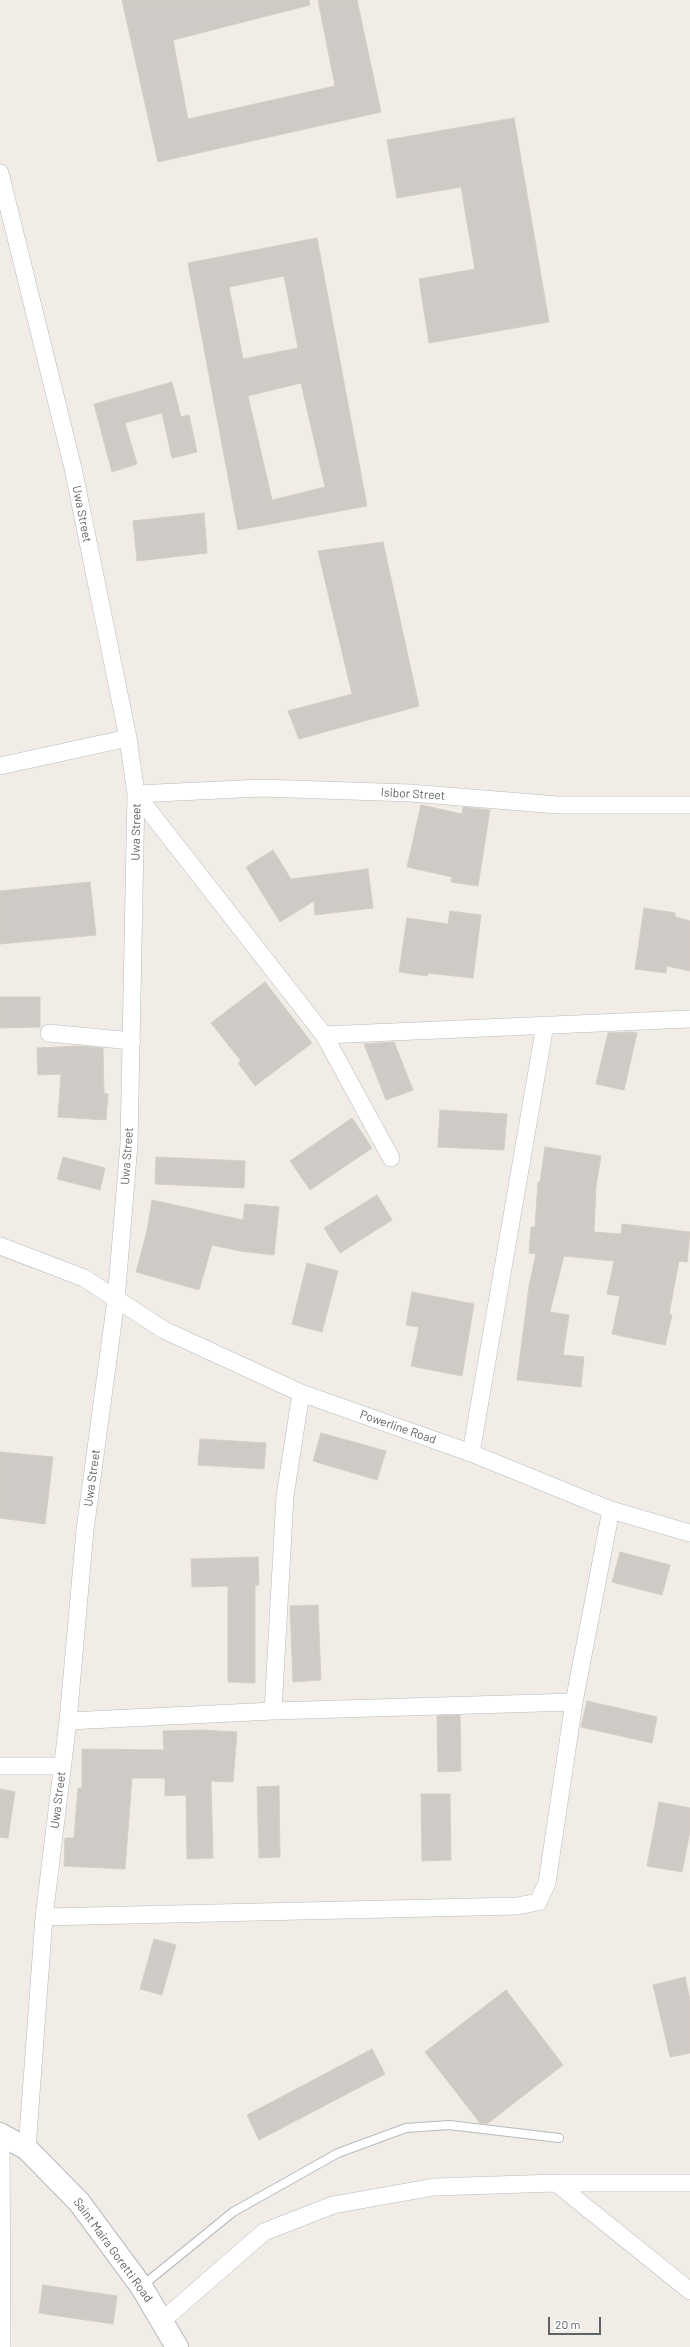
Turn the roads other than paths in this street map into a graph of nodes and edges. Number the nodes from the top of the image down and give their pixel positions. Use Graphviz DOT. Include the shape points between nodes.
graph roads {
  1 [pos="0,173"];
  2 [pos="128,738"];
  3 [pos="0,766"];
  4 [pos="136,794"];
  5 [pos="690,805"];
  6 [pos="690,1019"];
  7 [pos="545,1025"];
  8 [pos="50,1033"];
  9 [pos="324,1034"];
  10 [pos="132,1041"];
  11 [pos="391,1158"];
  12 [pos="0,1246"];
  13 [pos="116,1300"];
  14 [pos="300,1393"];
  15 [pos="471,1453"];
  16 [pos="611,1510"];
  17 [pos="690,1533"];
  18 [pos="574,1702"];
  19 [pos="273,1711"];
  20 [pos="68,1721"];
  21 [pos="0,1766"];
  22 [pos="63,1766"];
  23 [pos="44,1917"];
  24 [pos="1,2135"];
  25 [pos="559,2138"];
  26 [pos="27,2149"];
  27 [pos="556,2183"];
  28 [pos="690,2183"];
  29 [pos="141,2286"];
  30 [pos="690,2291"];
  31 [pos="163,2320"];
  32 [pos="2,2347"];
  33 [pos="177,2347"];
  1 -- 2 [label="street, Uwa Street" via="73,468"];
  2 -- 3 [label="street"];
  2 -- 4 [label="street, Uwa Street"];
  4 -- 5 [label="street, Isibor Street" via="261,788 410,793 558,805"];
  4 -- 9 [label="street"];
  4 -- 10 [label="street, Uwa Street"];
  6 -- 7 [label="street"];
  7 -- 9 [label="street"];
  7 -- 15 [label="street"];
  8 -- 10 [label="street"];
  9 -- 11 [label="street"];
  10 -- 13 [label="street, Uwa Street" via="129,1144"];
  12 -- 13 [label="street, Powerline Road" via="84,1278"];
  13 -- 14 [label="street, Powerline Road" via="164,1330"];
  13 -- 20 [label="street, Uwa Street" via="85,1530"];
  14 -- 15 [label="street, Powerline Road"];
  14 -- 19 [label="street" via="285,1496"];
  15 -- 16 [label="street, Powerline Road"];
  16 -- 17 [label="street, Powerline Road"];
  16 -- 18 [label="street"];
  18 -- 19 [label="street"];
  18 -- 23 [label="street" via="547,1883 538,1902 517,1906"];
  19 -- 20 [label="street"];
  20 -- 22 [label="street, Uwa Street"];
  21 -- 22 [label="street"];
  22 -- 23 [label="street, Uwa Street"];
  23 -- 26 [label="street, Uwa Street"];
  24 -- 26 [label="street, Saint Maira Goretti Road"];
  24 -- 32 [label="street"];
  25 -- 29 [label="lane" via="449,2125 406,2128 338,2153 233,2212"];
  26 -- 29 [label="street, Saint Maira Goretti Road" via="79,2202"];
  27 -- 28 [label="street"];
  27 -- 30 [label="street"];
  27 -- 31 [label="street" via="434,2187 333,2205 264,2232"];
  29 -- 31 [label="street, Saint Maira Goretti Road"];
  31 -- 33 [label="street, Saint Maira Goretti Road"];
}
